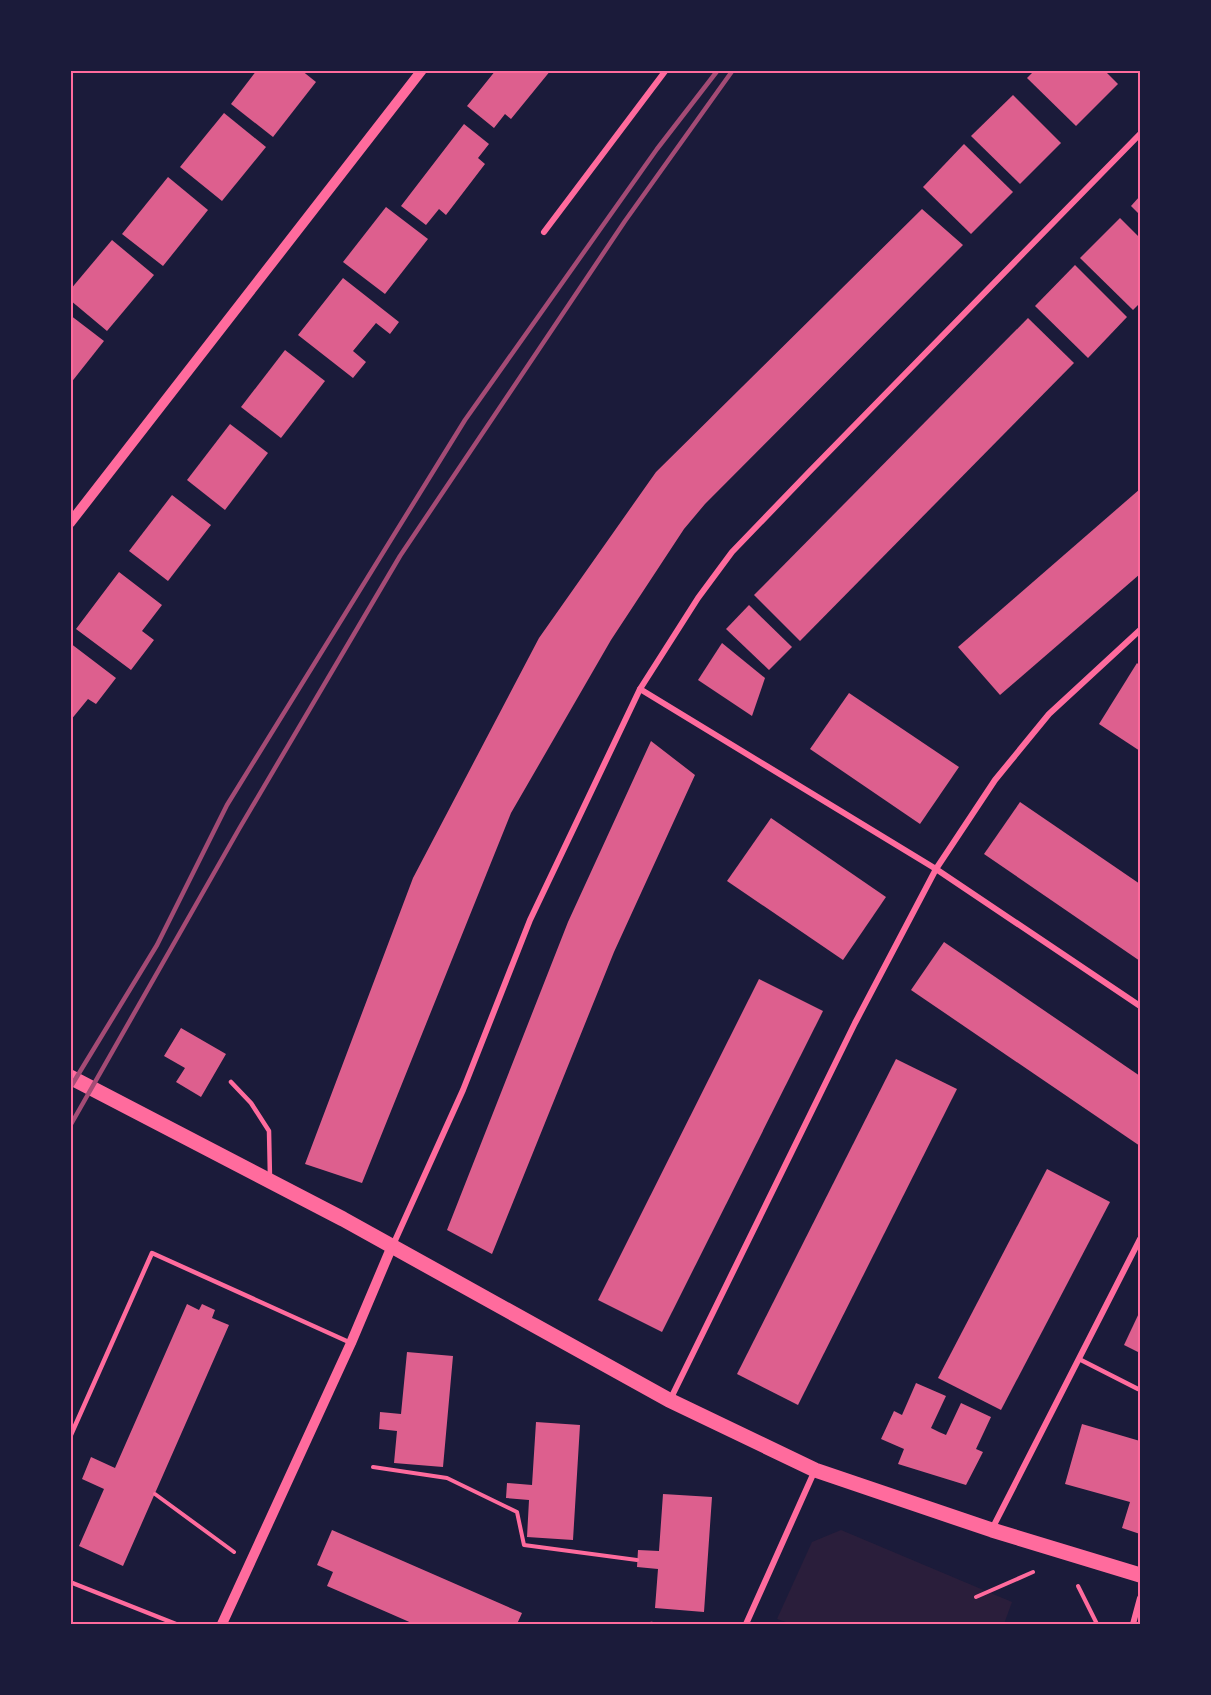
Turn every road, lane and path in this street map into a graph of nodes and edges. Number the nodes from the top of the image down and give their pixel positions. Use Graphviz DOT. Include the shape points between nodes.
graph roads {
  1 [pos="422,70"];
  2 [pos="666,70"];
  3 [pos="1140,134"];
  4 [pos="544,232"];
  5 [pos="70,523"];
  6 [pos="1140,630"];
  7 [pos="640,689"];
  8 [pos="936,869"];
  9 [pos="1140,1006"];
  10 [pos="70,1077"];
  11 [pos="231,1082"];
  12 [pos="270,1181"];
  13 [pos="1140,1239"];
  14 [pos="392,1246"];
  15 [pos="351,1343"];
  16 [pos="1079,1359"];
  17 [pos="1138,1389"];
  18 [pos="669,1400"];
  19 [pos="70,1437"];
  20 [pos="373,1467"];
  21 [pos="815,1470"];
  22 [pos="155,1494"];
  23 [pos="992,1530"];
  24 [pos="637,1560"];
  25 [pos="250,1564"];
  26 [pos="1033,1572"];
  27 [pos="1140,1575"];
  28 [pos="70,1582"];
  29 [pos="1078,1586"];
  30 [pos="976,1597"];
  31 [pos="1140,1598"];
  32 [pos="176,1624"];
  33 [pos="222,1624"];
  34 [pos="746,1624"];
  35 [pos="1096,1624"];
  36 [pos="1133,1624"];
  1 -- 5 [label="street"];
  2 -- 4 [label="street"];
  3 -- 7 [label="street" via="732,552"];
  6 -- 8 [label="street" via="1048,714 995,780"];
  7 -- 8 [label="street"];
  7 -- 14 [label="street" via="530,920 463,1090"];
  8 -- 9 [label="street"];
  8 -- 18 [label="street" via="855,1023"];
  10 -- 12 [label="main road"];
  11 -- 12 [label="lane" via="269,1131"];
  12 -- 14 [label="main road"];
  13 -- 16 [label="street"];
  14 -- 15 [label="street"];
  14 -- 18 [label="main road"];
  15 -- 19 [label="lane" via="152,1253"];
  15 -- 25 [label="street"];
  16 -- 17 [label="lane"];
  16 -- 23 [label="street"];
  18 -- 21 [label="main road"];
  20 -- 24 [label="path" via="447,1478 518,1512 524,1545"];
  21 -- 23 [label="main road"];
  21 -- 34 [label="street"];
  22 -- 25 [label="path"];
  23 -- 27 [label="main road"];
  25 -- 33 [label="street"];
  26 -- 30 [label="path"];
  28 -- 32 [label="lane"];
  29 -- 35 [label="path"];
  31 -- 36 [label="street"];
}
